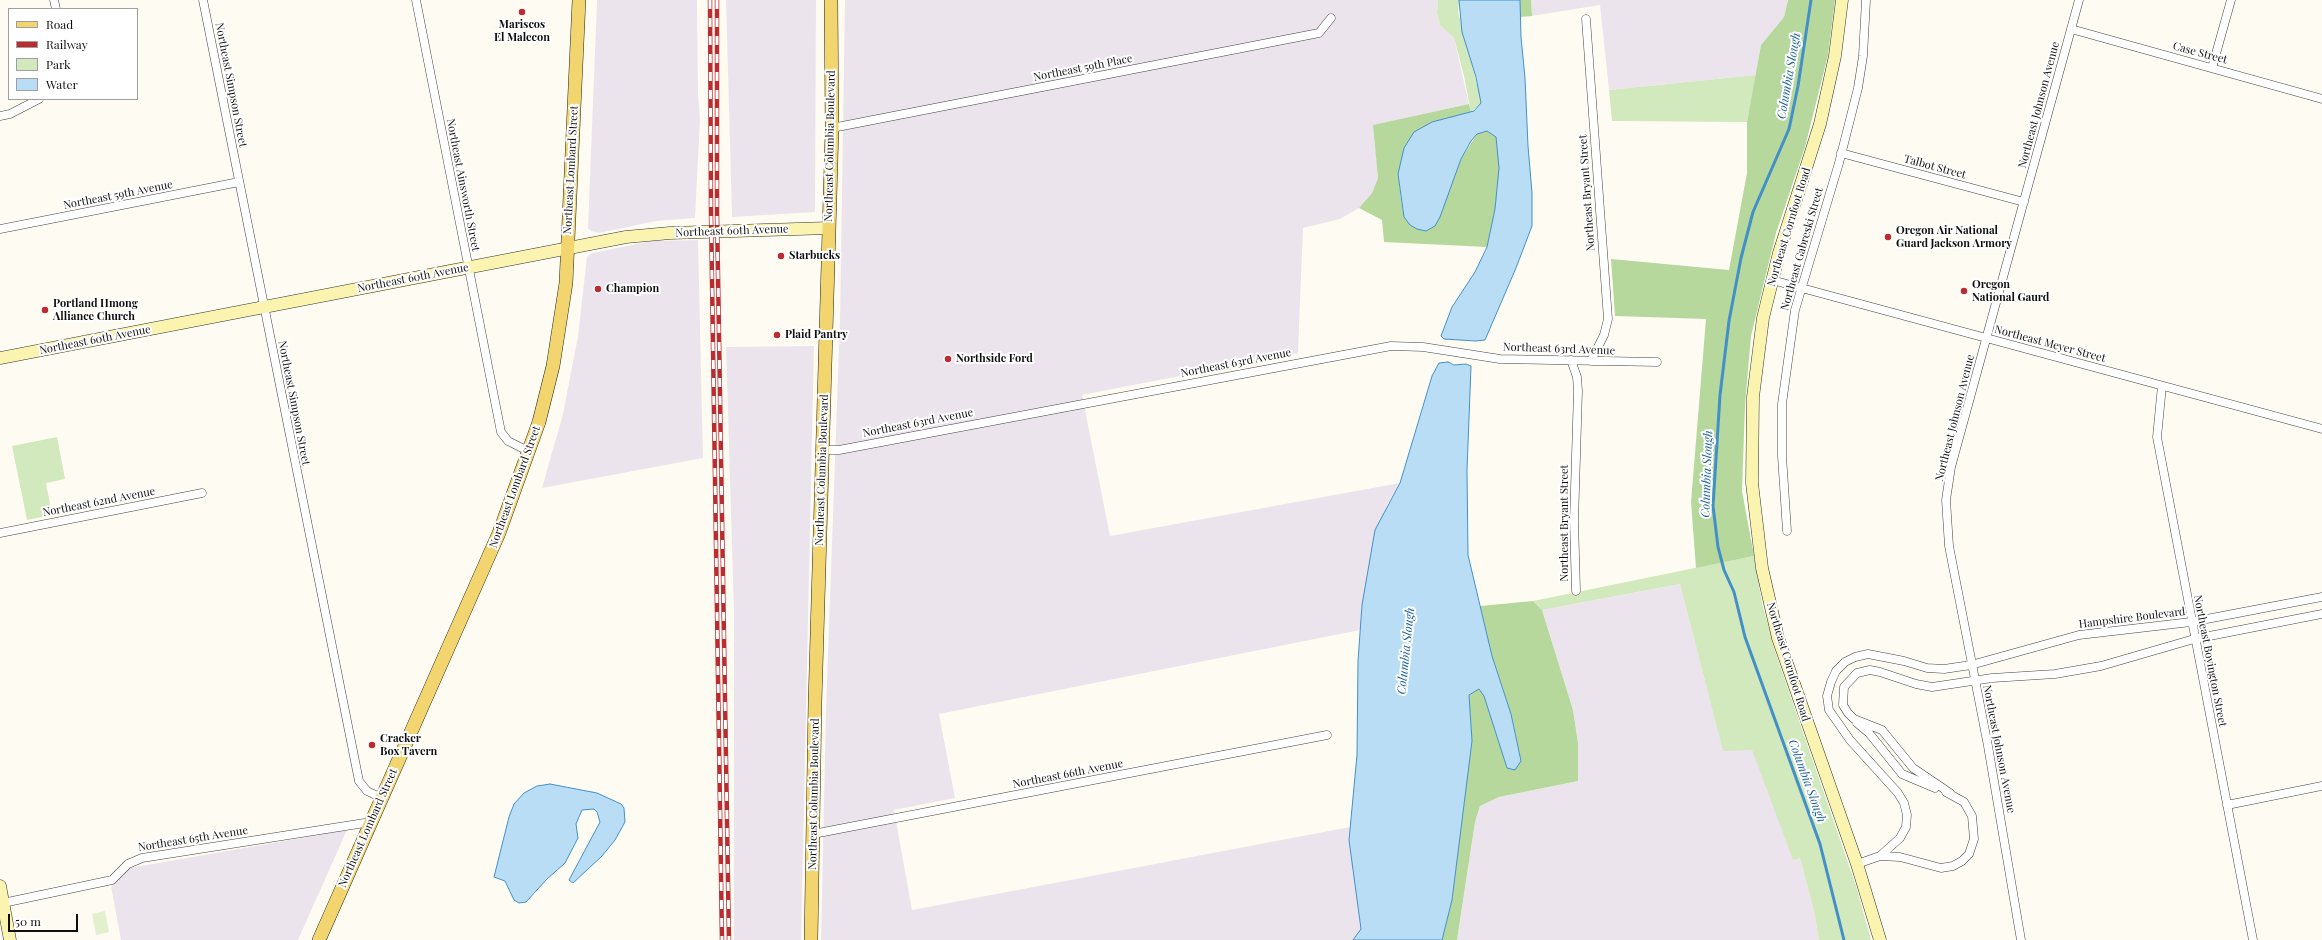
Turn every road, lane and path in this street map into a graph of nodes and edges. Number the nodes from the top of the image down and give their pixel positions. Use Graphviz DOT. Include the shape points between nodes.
graph roads {
  1 [pos="203,0"];
  2 [pos="416,0"];
  3 [pos="579,0"];
  4 [pos="831,0"];
  5 [pos="1842,0"];
  6 [pos="1866,0"];
  7 [pos="2079,0"];
  8 [pos="2232,0"];
  9 [pos="1332,18"];
  10 [pos="1586,19"];
  11 [pos="2071,29"];
  12 [pos="2212,68"];
  13 [pos="2322,99"];
  14 [pos="37,100"];
  15 [pos="0,116"];
  16 [pos="832,128"];
  17 [pos="1841,153"];
  18 [pos="239,182"];
  19 [pos="2024,202"];
  20 [pos="829,228"];
  21 [pos="0,229"];
  22 [pos="568,248"];
  23 [pos="468,268"];
  24 [pos="1772,280"];
  25 [pos="1800,287"];
  26 [pos="264,308"];
  27 [pos="1986,338"];
  28 [pos="0,358"];
  29 [pos="1571,360"];
  30 [pos="1591,361"];
  31 [pos="1657,362"];
  32 [pos="2162,386"];
  33 [pos="2322,429"];
  34 [pos="823,450"];
  35 [pos="530,452"];
  36 [pos="202,493"];
  37 [pos="1787,531"];
  38 [pos="0,533"];
  39 [pos="1576,591"];
  40 [pos="2322,597"];
  41 [pos="2322,614"];
  42 [pos="2191,622"];
  43 [pos="2194,639"];
  44 [pos="1971,665"];
  45 [pos="1974,680"];
  46 [pos="1854,719"];
  47 [pos="1327,735"];
  48 [pos="2322,786"];
  49 [pos="1950,793"];
  50 [pos="382,798"];
  51 [pos="2227,805"];
  52 [pos="371,822"];
  53 [pos="813,834"];
  54 [pos="1880,856"];
  55 [pos="1857,864"];
  56 [pos="0,886"];
  57 [pos="3,903"];
  58 [pos="10,940"];
  59 [pos="319,940"];
  60 [pos="811,940"];
  61 [pos="1880,940"];
  62 [pos="2021,940"];
  63 [pos="2253,940"];
  1 -- 18 [label="street, Northeast Simpson Street"];
  2 -- 23 [label="street, Northeast Ainsworth Street"];
  3 -- 22 [label="main road, Northeast Lombard Street"];
  4 -- 16 [label="main road, Northeast Columbia Boulevard"];
  5 -- 24 [label="street, Northeast Cornfoot Road" via="1835,56 1820,124"];
  6 -- 17 [label="street, Northeast Gabreski Street" via="1862,63"];
  7 -- 11 [label="street, Northeast Johnson Avenue"];
  8 -- 12 [label="street"];
  9 -- 16 [label="street, Northeast 59th Place" via="1318,33"];
  10 -- 30 [label="street, Northeast Bryant Street" via="1608,319 1604,335"];
  11 -- 12 [label="street, Case Street"];
  11 -- 19 [label="street, Northeast Johnson Avenue"];
  12 -- 13 [label="street, Case Street"];
  14 -- 15 [label="street" via="10,114"];
  16 -- 20 [label="main road, Northeast Columbia Boulevard"];
  17 -- 19 [label="street, Talbot Street"];
  17 -- 25 [label="street, Northeast Gabreski Street"];
  18 -- 21 [label="street, Northeast 59th Avenue"];
  18 -- 26 [label="street, Northeast Simpson Street"];
  19 -- 27 [label="street, Northeast Johnson Avenue"];
  20 -- 22 [label="street, Northeast 60th Avenue" via="657,234"];
  20 -- 34 [label="main road, Northeast Columbia Boulevard"];
  22 -- 23 [label="street, Northeast 60th Avenue"];
  22 -- 35 [label="main road, Northeast Lombard Street" via="566,282 554,366"];
  23 -- 26 [label="street, Northeast 60th Avenue"];
  23 -- 35 [label="street, Northeast Ainsworth Street" via="501,432 508,441"];
  24 -- 25 [label="street, Northeast Meyer Street"];
  24 -- 55 [label="street, Northeast Cornfoot Road" via="1759,337 1753,397 1752,483 1758,545 1780,645"];
  25 -- 27 [label="street, Northeast Meyer Street"];
  25 -- 37 [label="street, Northeast Gabreski Street" via="1782,404 1782,456"];
  26 -- 28 [label="street, Northeast 60th Avenue"];
  26 -- 50 [label="street, Northeast Simpson Street" via="358,781 367,791"];
  27 -- 32 [label="street, Northeast Meyer Street"];
  27 -- 44 [label="street, Northeast Johnson Avenue" via="1952,467 1946,500 1947,538"];
  29 -- 30 [label="street, Northeast 63rd Avenue"];
  29 -- 34 [label="street, Northeast 63rd Avenue" via="1500,359 1423,347 1391,346 846,448"];
  29 -- 39 [label="street, Northeast Bryant Street" via="1577,377 1578,391 1574,521"];
  30 -- 31 [label="street, Northeast 63rd Avenue"];
  32 -- 33 [label="street, Northeast Meyer Street"];
  32 -- 42 [label="street, Northeast Boyington Street" via="2157,437"];
  34 -- 53 [label="main road, Northeast Columbia Boulevard"];
  35 -- 50 [label="main road, Northeast Lombard Street" via="499,533"];
  36 -- 38 [label="street, Northeast 62nd Avenue"];
  40 -- 42 [label="street, Hampshire Boulevard"];
  41 -- 43 [label="street"];
  42 -- 43 [label="street, Northeast Boyington Street"];
  42 -- 44 [label="street, Hampshire Boulevard" via="2079,635"];
  43 -- 45 [label="street" via="2086,669"];
  43 -- 51 [label="street, Northeast Boyington Street"];
  44 -- 45 [label="street, Northeast Johnson Avenue"];
  44 -- 54 [label="street, Hampshire Boulevard" via="1944,669 1927,668 1868,654 1845,662 1836,671 1827,696 1829,710 1850,740 1890,784 1904,803 1907,815 1906,827 1900,838"];
  45 -- 46 [label="street" via="1932,687 1870,670 1857,673 1844,687 1842,697 1844,705"];
  45 -- 62 [label="street, Northeast Johnson Avenue" via="1988,746"];
  46 -- 49 [label="street" via="1882,730 1913,768"];
  46 -- 49 [label="street" via="1869,733 1902,774"];
  47 -- 53 [label="street, Northeast 66th Avenue"];
  48 -- 51 [label="street"];
  49 -- 54 [label="street" via="1964,802 1975,828 1969,854 1962,861 1954,866 1941,868 1900,857"];
  50 -- 52 [label="main road, Northeast Lombard Street"];
  51 -- 63 [label="street, Northeast Boyington Street"];
  52 -- 57 [label="street, Northeast 65th Avenue" via="142,858 128,864 112,880"];
  52 -- 59 [label="main road, Northeast Lombard Street"];
  53 -- 60 [label="main road, Northeast Columbia Boulevard"];
  54 -- 55 [label="street"];
  55 -- 61 [label="street, Northeast Cornfoot Road"];
  56 -- 57 [label="street"];
  57 -- 58 [label="street"];
}
